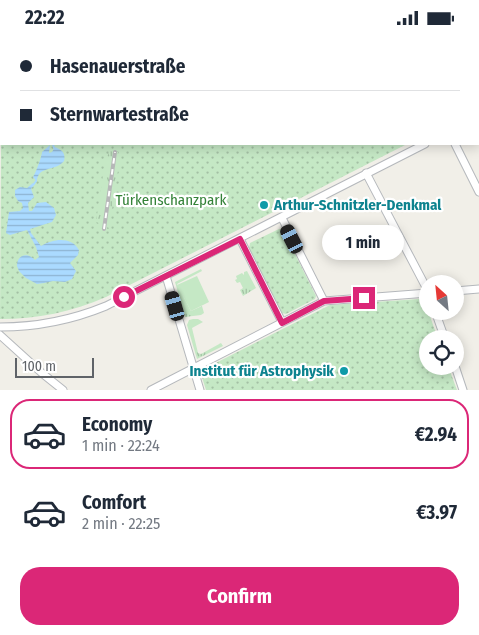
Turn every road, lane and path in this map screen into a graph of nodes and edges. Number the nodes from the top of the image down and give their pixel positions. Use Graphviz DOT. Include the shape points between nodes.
graph roads {
  1 [pos="423,145"];
  2 [pos="456,145"];
  3 [pos="366,173"];
  4 [pos="479,192"];
  5 [pos="282,218"];
  6 [pos="240,239"];
  7 [pos="419,275"];
  8 [pos="166,276"];
  9 [pos="479,289"];
  10 [pos="464,290"];
  11 [pos="419,293"];
  12 [pos="324,301"];
  13 [pos="282,323"];
  14 [pos="0,327"];
  15 [pos="0,335"];
  16 [pos="193,368"];
  17 [pos="457,375"];
  18 [pos="63,390"];
  19 [pos="151,390"];
  20 [pos="200,390"];
  21 [pos="463,390"];
  1 -- 3 [label="street"];
  2 -- 4 [label="street"];
  3 -- 5 [label="street"];
  3 -- 7 [label="street"];
  5 -- 6 [label="street"];
  5 -- 12 [label="street"];
  6 -- 8 [label="street"];
  6 -- 13 [label="street"];
  8 -- 14 [label="street" via="76,317 32,326"];
  8 -- 16 [label="street"];
  9 -- 10 [label="street"];
  11 -- 12 [label="street"];
  12 -- 13 [label="street"];
  13 -- 16 [label="street"];
  15 -- 18 [label="street"];
  16 -- 19 [label="street"];
  16 -- 20 [label="street"];
  17 -- 21 [label="street"];
}
